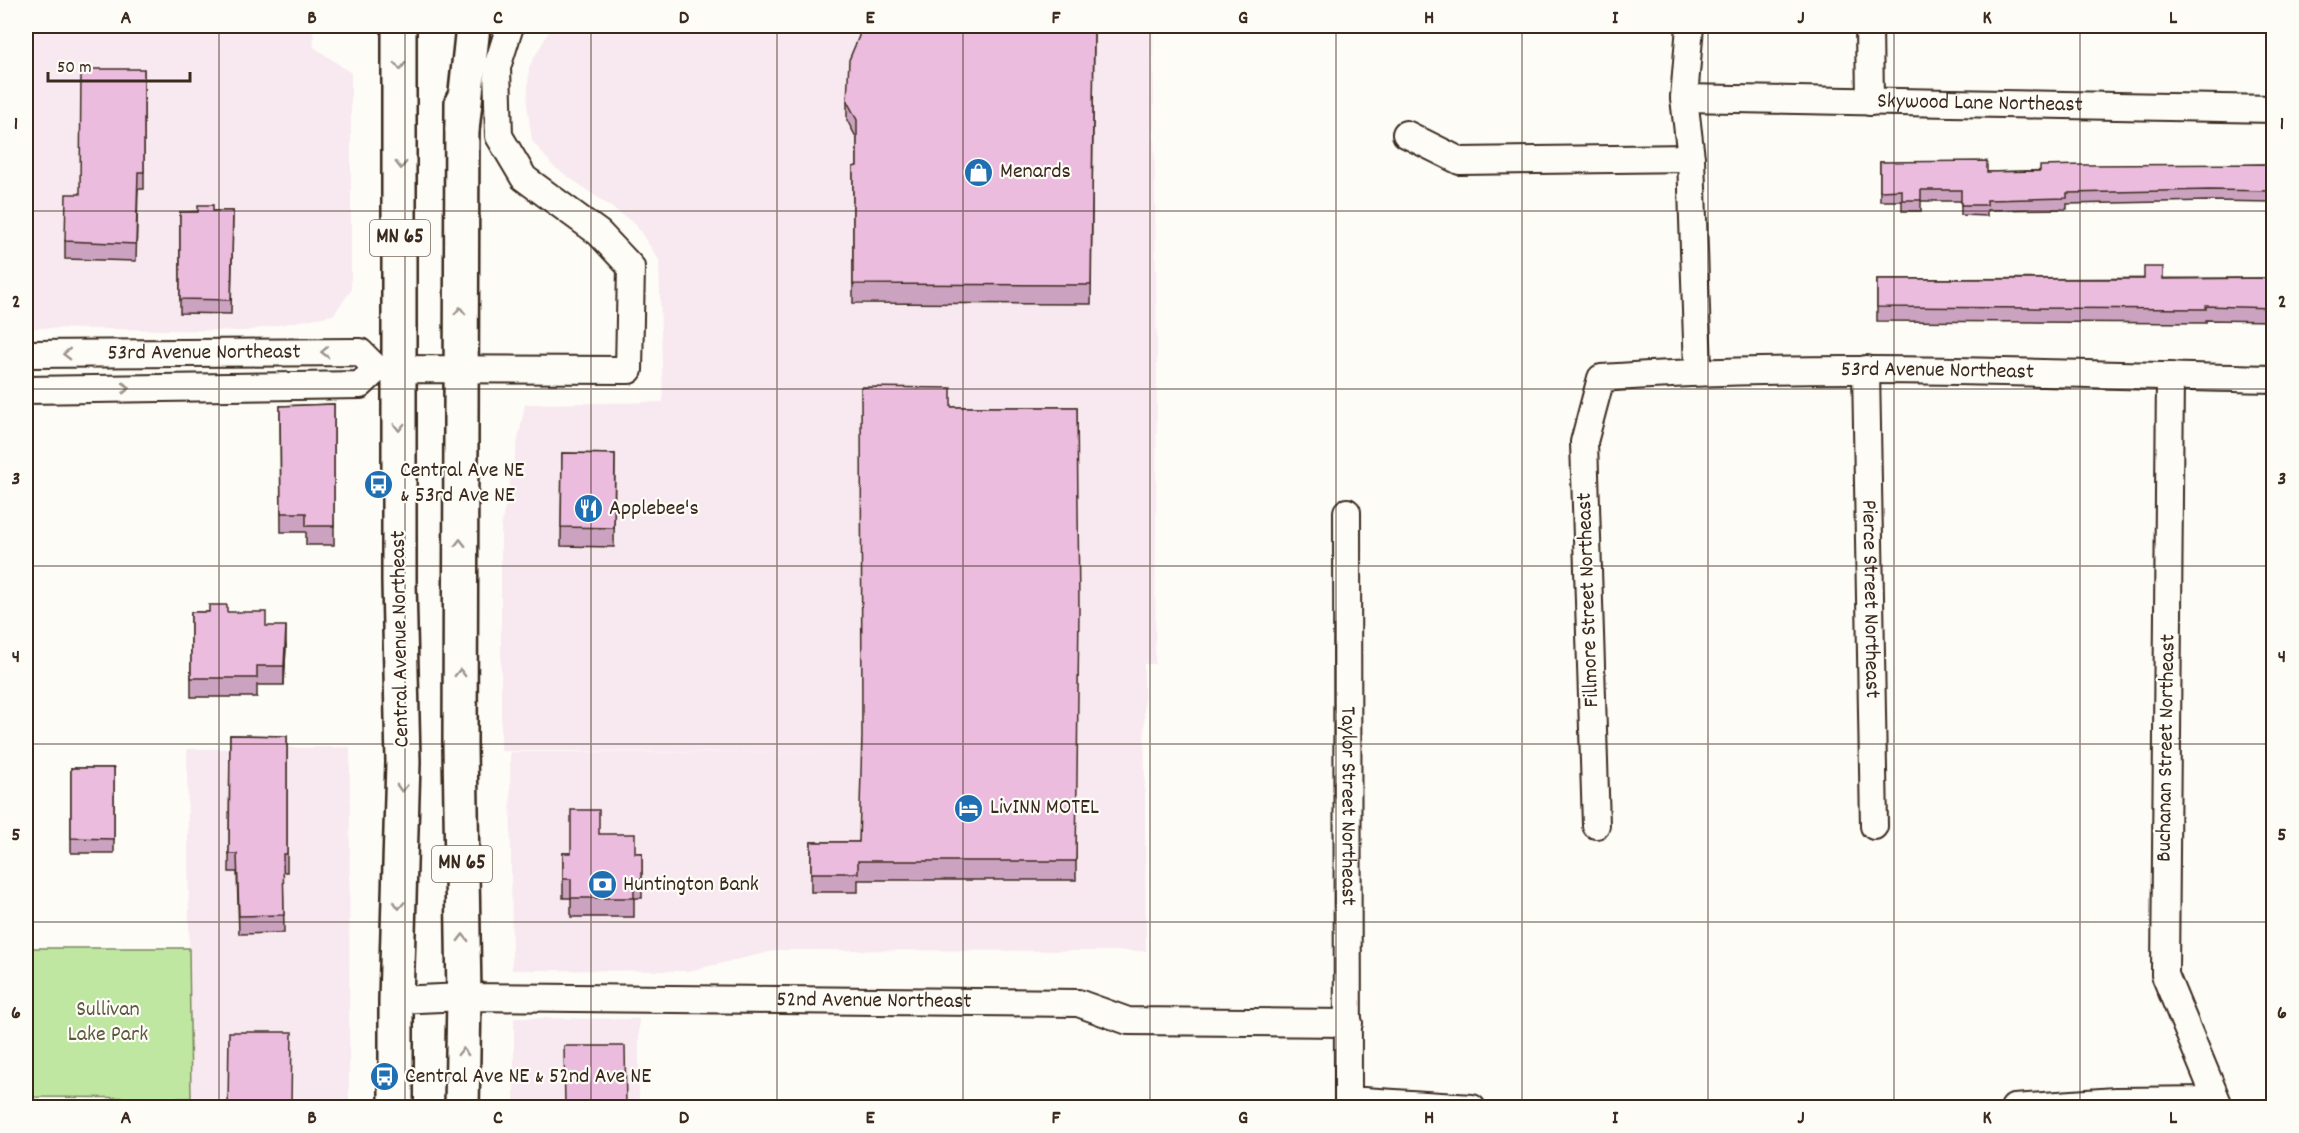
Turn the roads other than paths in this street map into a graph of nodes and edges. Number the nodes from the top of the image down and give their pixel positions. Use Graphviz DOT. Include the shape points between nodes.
graph roads {
  1 [pos="399,26"];
  2 [pos="462,26"];
  3 [pos="473,26"];
  4 [pos="510,26"];
  5 [pos="1690,26"];
  6 [pos="1869,26"];
  7 [pos="1684,98"];
  8 [pos="1870,102"];
  9 [pos="2274,109"];
  10 [pos="462,130"];
  11 [pos="1406,134"];
  12 [pos="1691,158"];
  13 [pos="26,354"];
  14 [pos="388,368"];
  15 [pos="460,369"];
  16 [pos="1866,369"];
  17 [pos="1698,371"];
  18 [pos="2170,376"];
  19 [pos="1601,378"];
  20 [pos="2274,379"];
  21 [pos="26,390"];
  22 [pos="1347,513"];
  23 [pos="1596,825"];
  24 [pos="1874,826"];
  25 [pos="464,997"];
  26 [pos="396,1000"];
  27 [pos="1349,1023"];
  28 [pos="2218,1104"];
  29 [pos="396,1107"];
  30 [pos="462,1107"];
  31 [pos="1472,1107"];
  32 [pos="2014,1107"];
  1 -- 14 [label="main road, Central Avenue Northeast / MN 65, one-way"];
  2 -- 10 [label="main road, MN 65"];
  3 -- 10 [label="main road"];
  4 -- 15 [label="street" via="497,67 499,136 524,178 599,232 631,267 629,370"];
  5 -- 7 [label="street"];
  6 -- 8 [label="street"];
  7 -- 8 [label="street, Skywood Lane Northeast"];
  7 -- 12 [label="street"];
  8 -- 9 [label="street, Skywood Lane Northeast"];
  15 -- 10 [label="main road, MN 65, one-way"];
  11 -- 12 [label="street" via="1460,161"];
  12 -- 17 [label="street"];
  14 -- 13 [label="street, 53rd Avenue Northeast, one-way" via="360,352"];
  14 -- 15 [label="street"];
  21 -- 14 [label="street, 53rd Avenue Northeast, one-way" via="360,385"];
  14 -- 26 [label="main road, Central Avenue Northeast / MN 65, one-way" via="403,762"];
  25 -- 15 [label="main road, MN 65, one-way"];
  16 -- 17 [label="street, 53rd Avenue Northeast"];
  16 -- 18 [label="street, 53rd Avenue Northeast"];
  16 -- 24 [label="street, Pierce Street Northeast"];
  17 -- 19 [label="street, 53rd Avenue Northeast"];
  18 -- 20 [label="street, 53rd Avenue Northeast"];
  18 -- 28 [label="street, Buchanan Street Northeast" via="2164,975"];
  19 -- 23 [label="street, Fillmore Street Northeast" via="1584,442"];
  22 -- 27 [label="street, Taylor Street Northeast"];
  25 -- 26 [label="street, 52nd Avenue Northeast"];
  25 -- 27 [label="street, 52nd Avenue Northeast" via="1078,1003 1128,1021"];
  30 -- 25 [label="main road, MN 65, one-way"];
  26 -- 29 [label="main road, Central Avenue Northeast / MN 65"];
  27 -- 31 [label="street, Taylor Street Northeast" via="1348,1100"];
  28 -- 32 [label="street" via="2116,1101"];
}
